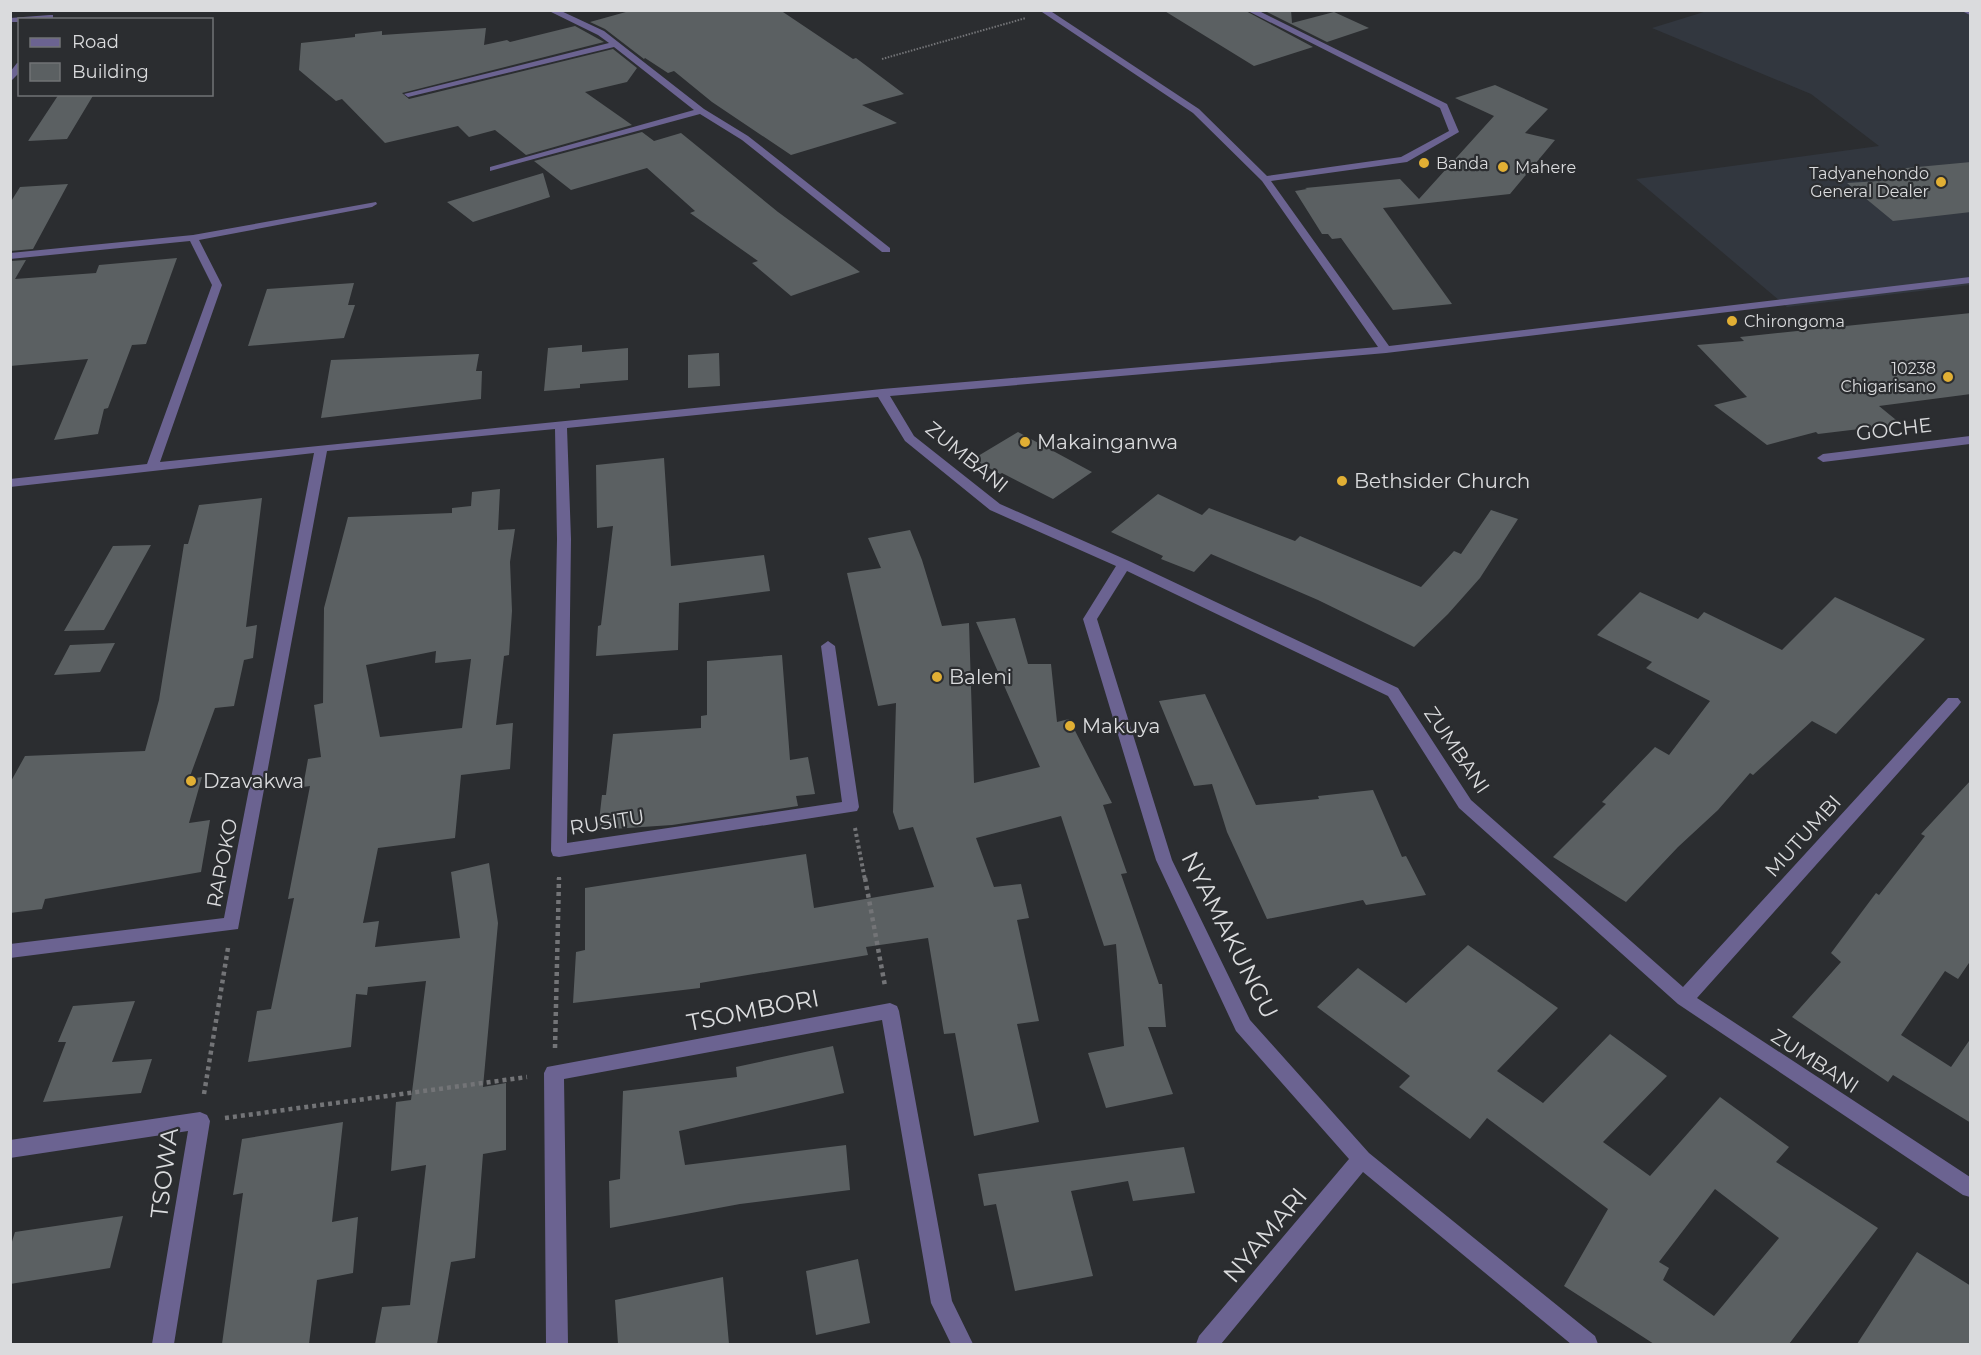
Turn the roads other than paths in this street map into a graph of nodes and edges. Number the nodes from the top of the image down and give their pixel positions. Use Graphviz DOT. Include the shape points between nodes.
graph roads {
  1 [pos="551,10"];
  2 [pos="1250,10"];
  3 [pos="1964,10"];
  4 [pos="1043,11"];
  5 [pos="1971,13"];
  6 [pos="51,16"];
  7 [pos="30,18"];
  8 [pos="615,44"];
  9 [pos="408,94"];
  10 [pos="701,111"];
  11 [pos="493,169"];
  12 [pos="1265,179"];
  13 [pos="372,204"];
  14 [pos="193,238"];
  15 [pos="886,250"];
  16 [pos="10,256"];
  17 [pos="1971,280"];
  18 [pos="1386,350"];
  19 [pos="882,393"];
  20 [pos="561,424"];
  21 [pos="1971,440"];
  22 [pos="321,448"];
  23 [pos="1823,458"];
  24 [pos="152,467"];
  25 [pos="10,483"];
  26 [pos="1124,564"];
  27 [pos="828,646"];
  28 [pos="1953,702"];
  29 [pos="10,951"];
  30 [pos="1684,999"];
  31 [pos="10,1149"];
  32 [pos="1362,1159"];
  33 [pos="1971,1188"];
  34 [pos="163,1344"];
  35 [pos="557,1344"];
  36 [pos="962,1344"];
  37 [pos="1207,1344"];
  38 [pos="1587,1344"];
  1 -- 8 [label="street" via="601,33"];
  2 -- 12 [label="street" via="1444,105 1454,132 1404,160"];
  3 -- 5 [label="street"];
  4 -- 12 [label="street" via="1196,111"];
  6 -- 7 [label="street"];
  8 -- 9 [label="street"];
  8 -- 10 [label="street"];
  10 -- 11 [label="street"];
  10 -- 15 [label="street" via="745,138"];
  12 -- 18 [label="street"];
  13 -- 14 [label="street"];
  14 -- 16 [label="street"];
  14 -- 24 [label="street" via="217,285"];
  17 -- 18 [label="street"];
  18 -- 19 [label="street"];
  19 -- 20 [label="street"];
  19 -- 26 [label="street, ZUMBANI" via="909,438 995,507"];
  20 -- 22 [label="street"];
  20 -- 27 [label="street, RUSITU" via="564,539 559,851 851,807"];
  21 -- 23 [label="street, GOCHE"];
  22 -- 24 [label="street"];
  22 -- 29 [label="street, RAPOKO" via="232,924"];
  24 -- 25 [label="street"];
  26 -- 30 [label="street, ZUMBANI" via="1393,692 1465,804"];
  26 -- 32 [label="street, NYAMAKUNGU" via="1090,619 1164,860 1244,1024"];
  28 -- 30 [label="street, MUTUMBI"];
  30 -- 33 [label="street, ZUMBANI"];
  31 -- 34 [label="street, TSOWA" via="200,1121"];
  32 -- 37 [label="street, NYAMARI"];
  32 -- 38 [label="street, NYAMAKUNGU"];
  35 -- 36 [label="street, TSOMBORI" via="554,1073 890,1011 942,1303"];
}
